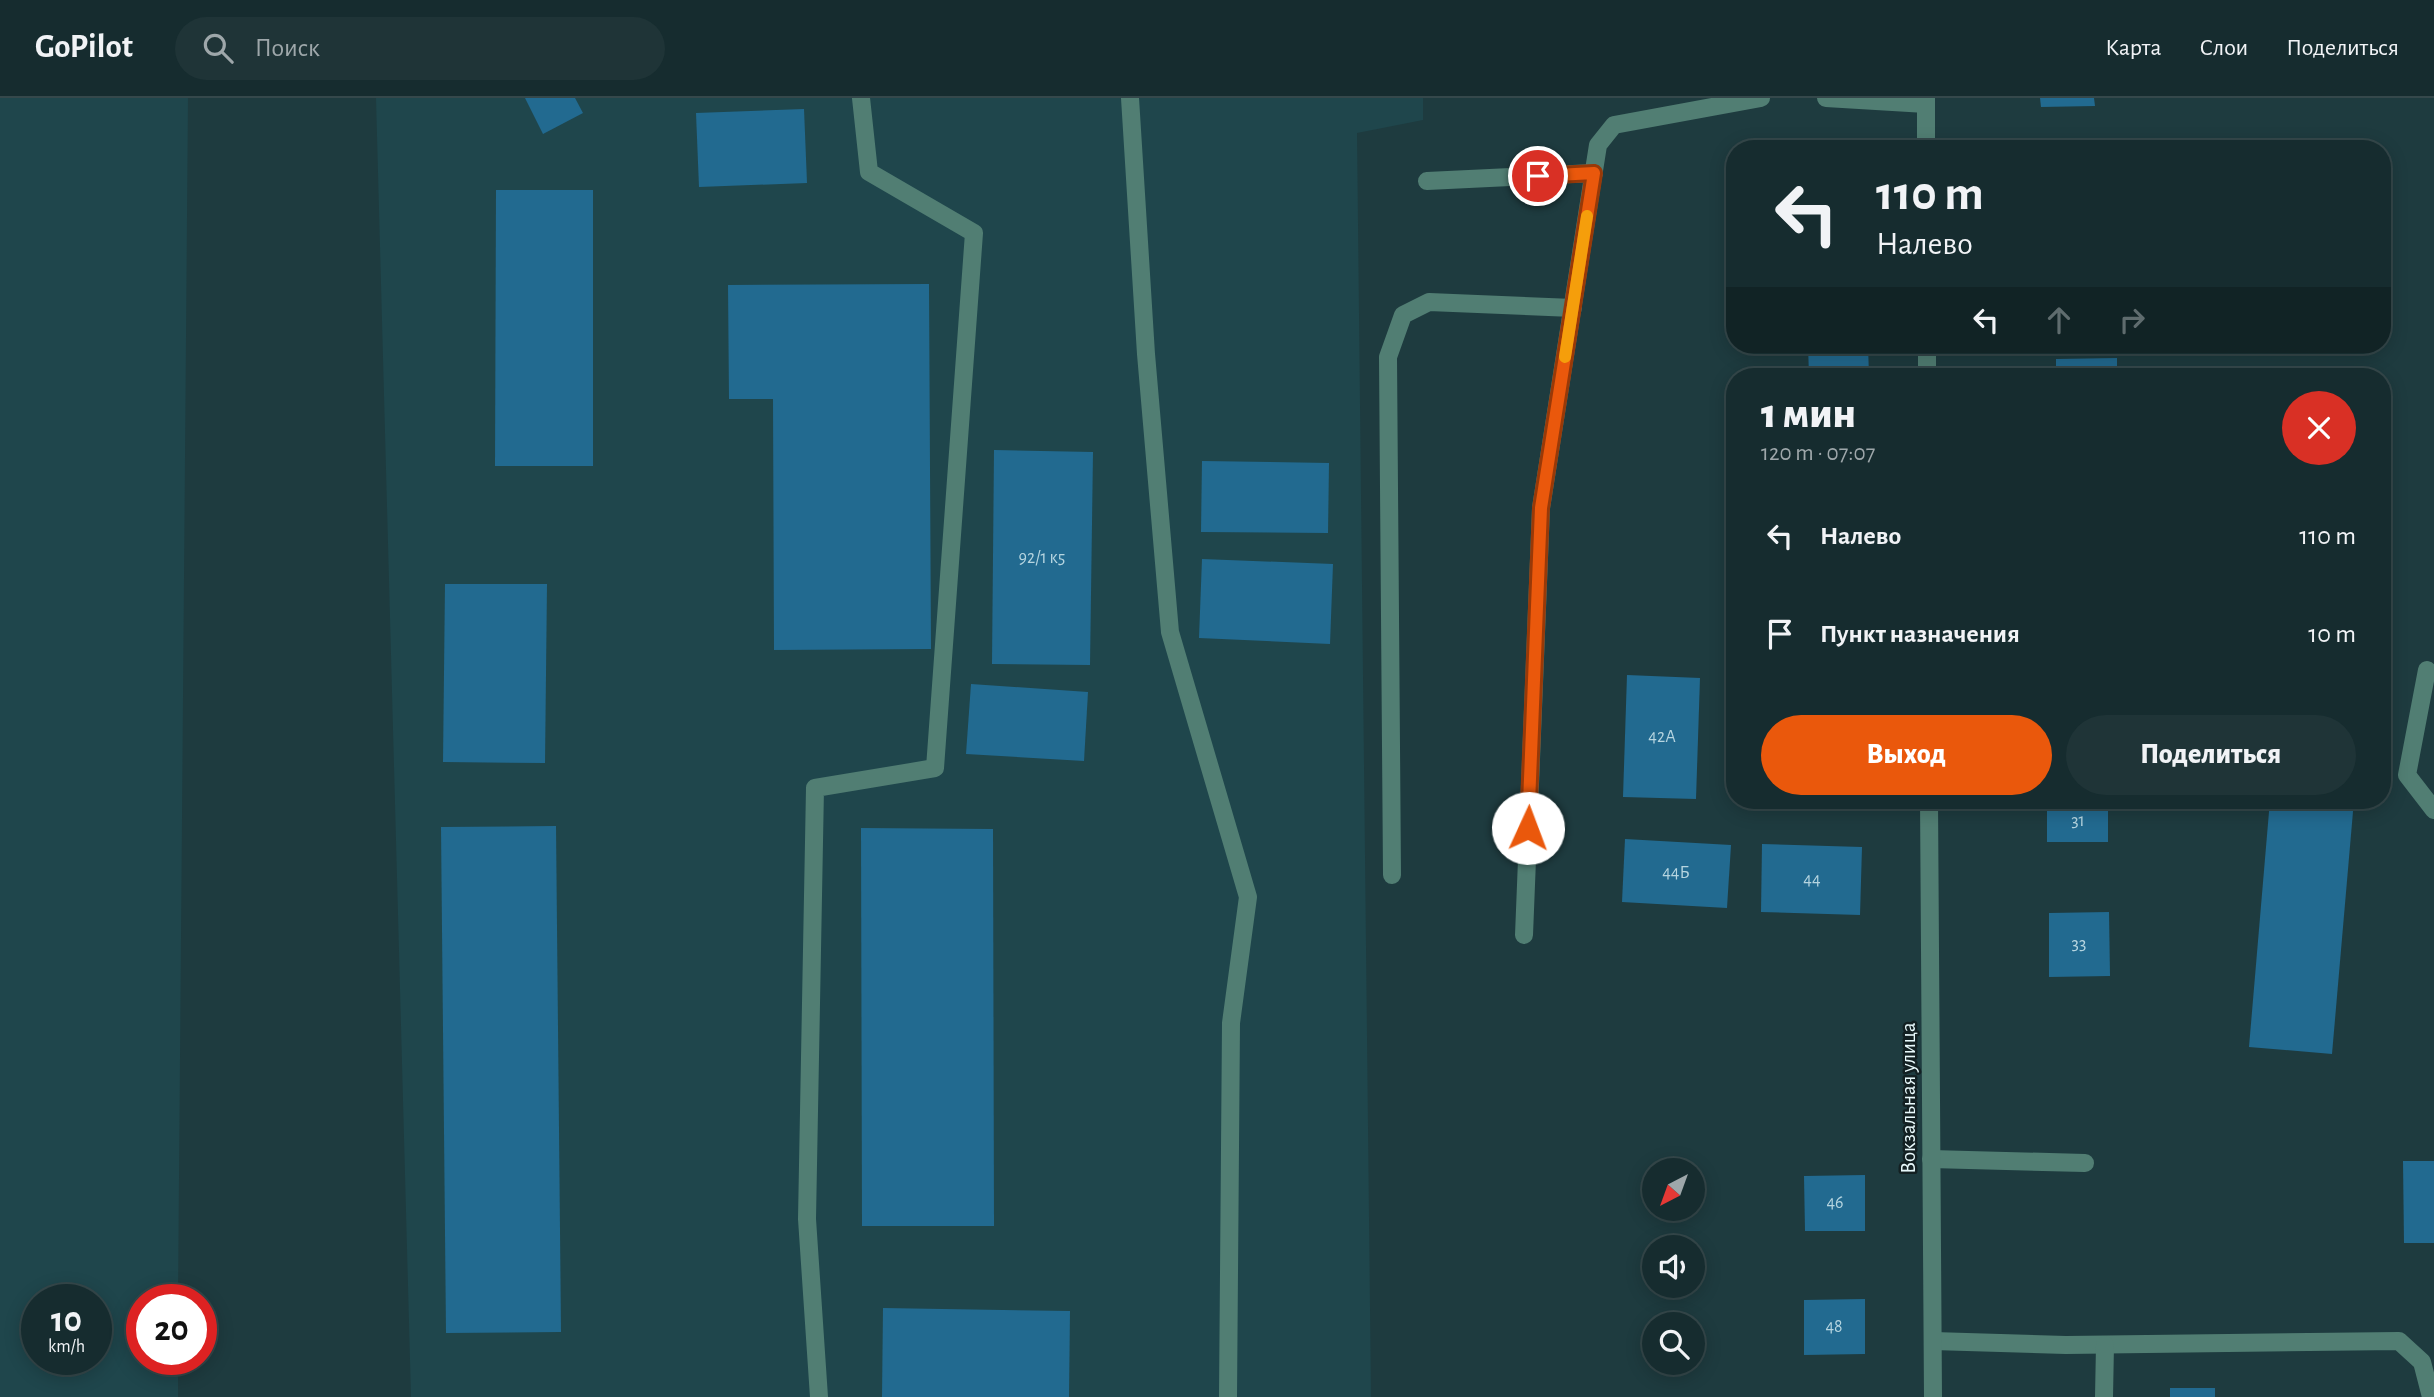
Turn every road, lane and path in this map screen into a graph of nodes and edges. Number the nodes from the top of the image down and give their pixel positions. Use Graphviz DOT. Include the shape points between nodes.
graph roads {
  1 [pos="860,98"];
  2 [pos="1130,98"];
  3 [pos="1760,98"];
  4 [pos="1826,98"];
  5 [pos="1926,101"];
  6 [pos="1926,140"];
  7 [pos="1594,173"];
  8 [pos="1427,181"];
  9 [pos="1573,307"];
  10 [pos="2427,670"];
  11 [pos="1930,809"];
  12 [pos="2434,810"];
  13 [pos="1392,875"];
  14 [pos="1524,935"];
  15 [pos="1931,1159"];
  16 [pos="2085,1163"];
  17 [pos="1933,1341"];
  18 [pos="2105,1345"];
  19 [pos="819,1397"];
  20 [pos="1228,1397"];
  21 [pos="1933,1397"];
  22 [pos="2104,1397"];
  23 [pos="2431,1397"];
  1 -- 19 [label="street" via="869,172 974,233 934,768 815,788 807,1219"];
  2 -- 20 [label="street" via="1170,632 1248,897 1231,1023"];
  3 -- 7 [label="street" via="1614,125 1598,145"];
  4 -- 5 [label="street"];
  5 -- 6 [label="street"];
  7 -- 8 [label="street"];
  7 -- 9 [label="street"];
  9 -- 13 [label="street" via="1429,302 1403,315 1388,357"];
  9 -- 14 [label="street" via="1541,508"];
  10 -- 12 [label="street" via="2407,775"];
  11 -- 15 [label="street, Вокзальная улица"];
  15 -- 16 [label="street"];
  15 -- 17 [label="street, Вокзальная улица"];
  17 -- 18 [label="street"];
  17 -- 21 [label="street, Вокзальная улица"];
  18 -- 22 [label="street"];
  18 -- 23 [label="street" via="2399,1342 2423,1362"];
}
